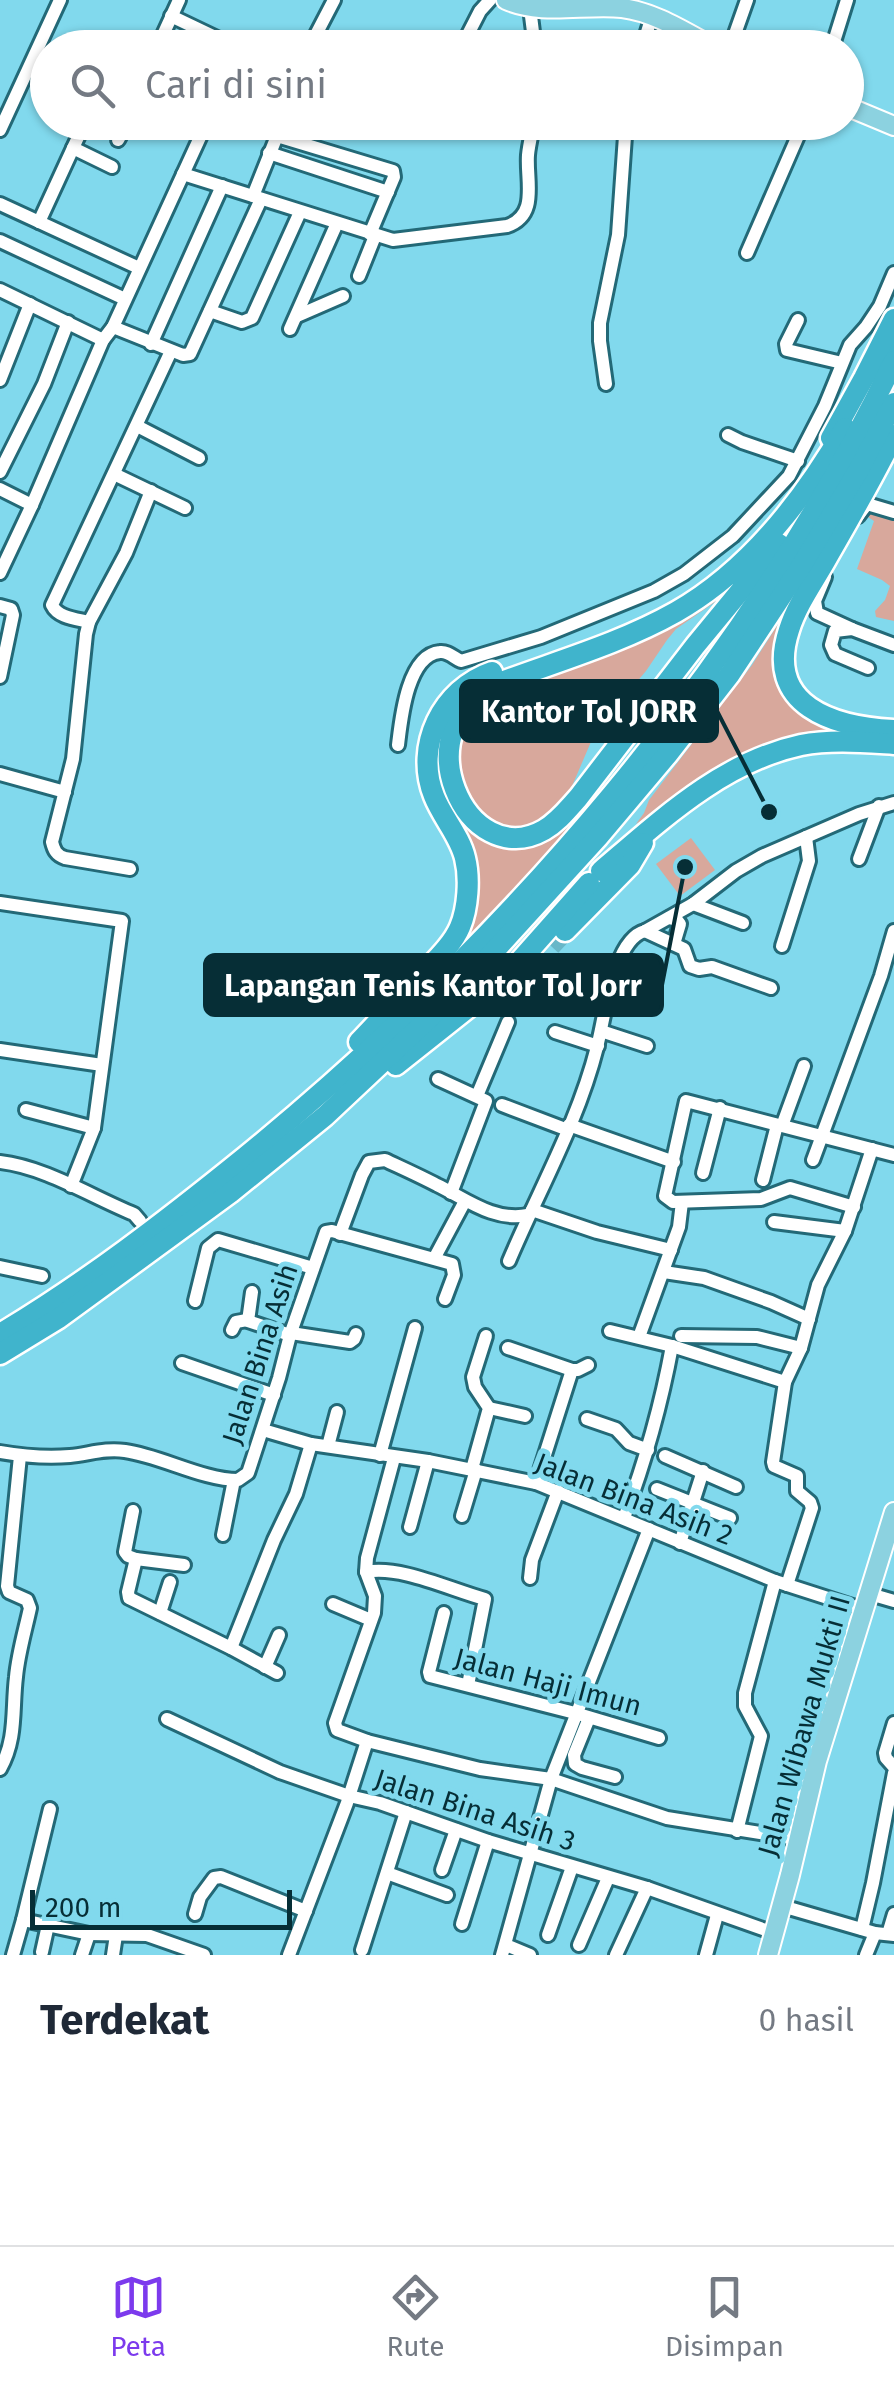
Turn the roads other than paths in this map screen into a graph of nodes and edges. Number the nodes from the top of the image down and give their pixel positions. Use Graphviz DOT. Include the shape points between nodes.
graph roads {
  1 [pos="60,0"];
  2 [pos="178,0"];
  3 [pos="334,0"];
  4 [pos="490,0"];
  5 [pos="506,0"];
  6 [pos="747,0"];
  7 [pos="847,0"];
  8 [pos="530,8"];
  9 [pos="171,16"];
  10 [pos="652,16"];
  11 [pos="46,30"];
  12 [pos="164,30"];
  13 [pos="200,30"];
  14 [pos="318,30"];
  15 [pos="470,30"];
  16 [pos="533,30"];
  17 [pos="648,30"];
  18 [pos="680,30"];
  19 [pos="736,30"];
  20 [pos="838,30"];
  21 [pos="30,65"];
  22 [pos="864,114"];
  23 [pos="894,126"];
  24 [pos="0,130"];
  25 [pos="76,140"];
  26 [pos="199,140"];
  27 [pos="272,140"];
  28 [pos="307,140"];
  29 [pos="531,140"];
  30 [pos="624,140"];
  31 [pos="796,140"];
  32 [pos="73,148"];
  33 [pos="269,153"];
  34 [pos="112,167"];
  35 [pos="182,174"];
  36 [pos="222,186"];
  37 [pos="388,192"];
  38 [pos="257,198"];
  39 [pos="0,204"];
  40 [pos="300,212"];
  41 [pos="39,222"];
  42 [pos="337,223"];
  43 [pos="372,235"];
  44 [pos="0,241"];
  45 [pos="747,252"];
  46 [pos="139,268"];
  47 [pos="894,273"];
  48 [pos="360,276"];
  49 [pos="0,290"];
  50 [pos="343,296"];
  51 [pos="124,300"];
  52 [pos="30,304"];
  53 [pos="210,311"];
  54 [pos="894,319"];
  55 [pos="798,320"];
  56 [pos="68,322"];
  57 [pos="112,327"];
  58 [pos="894,334"];
  59 [pos="103,340"];
  60 [pos="151,344"];
  61 [pos="172,351"];
  62 [pos="894,361"];
  63 [pos="842,363"];
  64 [pos="0,380"];
  65 [pos="606,384"];
  66 [pos="894,403"];
  67 [pos="136,426"];
  68 [pos="728,435"];
  69 [pos="894,435"];
  70 [pos="199,458"];
  71 [pos="798,461"];
  72 [pos="0,472"];
  73 [pos="114,474"];
  74 [pos="835,474"];
  75 [pos="0,489"];
  76 [pos="151,492"];
  77 [pos="32,505"];
  78 [pos="185,508"];
  79 [pos="894,512"];
  80 [pos="6,543"];
  81 [pos="0,572"];
  82 [pos="0,606"];
  83 [pos="90,622"];
  84 [pos="852,629"];
  85 [pos="894,645"];
  86 [pos="868,668"];
  87 [pos="0,677"];
  88 [pos="894,730"];
  89 [pos="894,744"];
  90 [pos="398,745"];
  91 [pos="0,774"];
  92 [pos="65,792"];
  93 [pos="887,805"];
  94 [pos="647,832"];
  95 [pos="806,837"];
  96 [pos="859,858"];
  97 [pos="130,869"];
  98 [pos="0,903"];
  99 [pos="693,904"];
  100 [pos="669,918"];
  101 [pos="742,923"];
  102 [pos="645,931"];
  103 [pos="894,931"];
  104 [pos="674,944"];
  105 [pos="782,946"];
  106 [pos="887,978"];
  107 [pos="502,980"];
  108 [pos="771,988"];
  109 [pos="610,994"];
  110 [pos="651,1004"];
  111 [pos="508,1022"];
  112 [pos="601,1031"];
  113 [pos="555,1032"];
  114 [pos="598,1046"];
  115 [pos="647,1046"];
  116 [pos="0,1050"];
  117 [pos="102,1065"];
  118 [pos="804,1066"];
  119 [pos="438,1080"];
  120 [pos="477,1096"];
  121 [pos="502,1104"];
  122 [pos="720,1108"];
  123 [pos="26,1110"];
  124 [pos="295,1115"];
  125 [pos="326,1116"];
  126 [pos="779,1125"];
  127 [pos="569,1127"];
  128 [pos="94,1128"];
  129 [pos="820,1136"];
  130 [pos="872,1149"];
  131 [pos="894,1155"];
  132 [pos="813,1160"];
  133 [pos="0,1162"];
  134 [pos="674,1162"];
  135 [pos="703,1173"];
  136 [pos="763,1180"];
  137 [pos="70,1186"];
  138 [pos="452,1193"];
  139 [pos="464,1201"];
  140 [pos="682,1202"];
  141 [pos="854,1207"];
  142 [pos="530,1213"];
  143 [pos="140,1221"];
  144 [pos="774,1222"];
  145 [pos="342,1229"];
  146 [pos="845,1231"];
  147 [pos="671,1250"];
  148 [pos="429,1255"];
  149 [pos="509,1261"];
  150 [pos="0,1267"];
  151 [pos="313,1268"];
  152 [pos="664,1272"];
  153 [pos="42,1276"];
  154 [pos="252,1292"];
  155 [pos="445,1298"];
  156 [pos="195,1301"];
  157 [pos="247,1320"];
  158 [pos="808,1320"];
  159 [pos="416,1328"];
  160 [pos="232,1330"];
  161 [pos="610,1332"];
  162 [pos="0,1334"];
  163 [pos="290,1334"];
  164 [pos="356,1334"];
  165 [pos="486,1336"];
  166 [pos="640,1337"];
  167 [pos="677,1341"];
  168 [pos="508,1348"];
  169 [pos="801,1348"];
  170 [pos="0,1354"];
  171 [pos="182,1363"];
  172 [pos="588,1365"];
  173 [pos="572,1370"];
  174 [pos="785,1382"];
  175 [pos="274,1395"];
  176 [pos="489,1408"];
  177 [pos="337,1412"];
  178 [pos="525,1416"];
  179 [pos="586,1419"];
  180 [pos="263,1430"];
  181 [pos="311,1444"];
  182 [pos="328,1446"];
  183 [pos="648,1450"];
  184 [pos="0,1452"];
  185 [pos="20,1456"];
  186 [pos="387,1456"];
  187 [pos="666,1456"];
  188 [pos="428,1461"];
  189 [pos="474,1470"];
  190 [pos="703,1471"];
  191 [pos="234,1480"];
  192 [pos="536,1483"];
  193 [pos="736,1488"];
  194 [pos="658,1489"];
  195 [pos="558,1491"];
  196 [pos="693,1502"];
  197 [pos="133,1511"];
  198 [pos="894,1512"];
  199 [pos="462,1516"];
  200 [pos="624,1518"];
  201 [pos="730,1518"];
  202 [pos="410,1527"];
  203 [pos="648,1529"];
  204 [pos="223,1535"];
  205 [pos="680,1543"];
  206 [pos="136,1559"];
  207 [pos="184,1565"];
  208 [pos="366,1572"];
  209 [pos="530,1578"];
  210 [pos="170,1582"];
  211 [pos="781,1583"];
  212 [pos="894,1600"];
  213 [pos="867,1602"];
  214 [pos="332,1604"];
  215 [pos="444,1612"];
  216 [pos="160,1613"];
  217 [pos="371,1620"];
  218 [pos="279,1635"];
  219 [pos="231,1648"];
  220 [pos="0,1676"];
  221 [pos="16,1678"];
  222 [pos="468,1685"];
  223 [pos="575,1713"];
  224 [pos="590,1718"];
  225 [pos="167,1719"];
  226 [pos="893,1730"];
  227 [pos="659,1738"];
  228 [pos="367,1741"];
  229 [pos="0,1769"];
  230 [pos="894,1770"];
  231 [pos="615,1776"];
  232 [pos="550,1779"];
  233 [pos="349,1796"];
  234 [pos="50,1809"];
  235 [pos="406,1812"];
  236 [pos="456,1830"];
  237 [pos="737,1831"];
  238 [pos="798,1838"];
  239 [pos="488,1841"];
  240 [pos="529,1852"];
  241 [pos="572,1867"];
  242 [pos="442,1870"];
  243 [pos="386,1873"];
  244 [pos="608,1878"];
  245 [pos="647,1888"];
  246 [pos="447,1895"];
  247 [pos="782,1906"];
  248 [pos="306,1912"];
  249 [pos="195,1914"];
  250 [pos="894,1914"];
  251 [pos="718,1915"];
  252 [pos="23,1920"];
  253 [pos="462,1924"];
  254 [pos="48,1925"];
  255 [pos="774,1933"];
  256 [pos="880,1933"];
  257 [pos="88,1934"];
  258 [pos="116,1935"];
  259 [pos="548,1935"];
  260 [pos="579,1945"];
  261 [pos="362,1950"];
  262 [pos="504,1950"];
  263 [pos="182,1951"];
  264 [pos="42,1952"];
  265 [pos="13,1955"];
  266 [pos="82,1955"];
  267 [pos="113,1955"];
  268 [pos="204,1955"];
  269 [pos="289,1955"];
  270 [pos="530,1955"];
  271 [pos="616,1955"];
  272 [pos="706,1955"];
  273 [pos="768,1955"];
  274 [pos="866,1955"];
  1 -- 11 [label="street"];
  2 -- 9 [label="street"];
  3 -- 14 [label="street"];
  4 -- 15 [label="street"];
  5 -- 8 [label="main road"];
  6 -- 19 [label="street"];
  7 -- 20 [label="street"];
  8 -- 10 [label="main road" via="601,6"];
  8 -- 16 [label="street"];
  9 -- 12 [label="street"];
  9 -- 13 [label="street"];
  10 -- 17 [label="street"];
  10 -- 18 [label="main road"];
  21 -- 24 [label="street"];
  22 -- 23 [label="main road"];
  25 -- 32 [label="street"];
  26 -- 35 [label="street"];
  27 -- 33 [label="street"];
  28 -- 37 [label="street" via="390,168"];
  29 -- 43 [label="street" via="529,204 515,223 413,239"];
  30 -- 65 [label="street" via="621,211 600,323"];
  31 -- 45 [label="street"];
  32 -- 34 [label="street"];
  32 -- 41 [label="street"];
  33 -- 37 [label="street"];
  33 -- 38 [label="street"];
  35 -- 36 [label="street"];
  35 -- 46 [label="street"];
  36 -- 38 [label="street"];
  36 -- 60 [label="street"];
  37 -- 43 [label="street"];
  38 -- 40 [label="street"];
  38 -- 53 [label="street"];
  39 -- 41 [label="street"];
  40 -- 42 [label="street"];
  40 -- 53 [label="street" via="252,318 242,322"];
  41 -- 46 [label="street"];
  42 -- 43 [label="street"];
  42 -- 50 [label="street" via="293,322"];
  43 -- 48 [label="street"];
  44 -- 51 [label="street"];
  46 -- 51 [label="street"];
  47 -- 63 [label="street"];
  49 -- 52 [label="street"];
  51 -- 57 [label="street"];
  52 -- 56 [label="street"];
  52 -- 64 [label="street"];
  53 -- 61 [label="street" via="190,354"];
  54 -- 124 [label="highway" via="819,457 734,556 695,587 618,629 481,676 441,711 428,766 434,796 465,858 460,928"];
  55 -- 63 [label="street" via="786,350"];
  56 -- 59 [label="street"];
  56 -- 72 [label="street"];
  57 -- 59 [label="street"];
  57 -- 60 [label="street"];
  58 -- 74 [label="highway" via="811,482 718,583 645,628 498,683 466,705 450,734 448,764 476,822 520,837 560,818"];
  59 -- 77 [label="street"];
  60 -- 61 [label="street"];
  61 -- 67 [label="street"];
  62 -- 74 [label="highway"];
  63 -- 71 [label="street"];
  66 -- 125 [label="highway" via="800,568 667,755 474,972"];
  67 -- 70 [label="street"];
  67 -- 73 [label="street"];
  68 -- 71 [label="street"];
  69 -- 88 [label="highway" via="792,620 783,658 791,686 810,709 843,724"];
  71 -- 90 [label="street" via="734,536 654,591 484,656 462,662 446,652 427,657 409,689"];
  73 -- 76 [label="street"];
  73 -- 83 [label="street" via="52,606 60,615"];
  74 -- 124 [label="highway" via="716,661 618,787 472,949"];
  75 -- 77 [label="street"];
  76 -- 78 [label="street"];
  76 -- 83 [label="street"];
  77 -- 80 [label="street"];
  79 -- 84 [label="street" via="865,506 818,593 817,614"];
  80 -- 81 [label="street"];
  82 -- 87 [label="street" via="13,615"];
  83 -- 92 [label="street"];
  84 -- 85 [label="street"];
  84 -- 86 [label="street" via="834,632 831,648"];
  89 -- 94 [label="highway" via="802,745 744,764"];
  91 -- 92 [label="street"];
  92 -- 97 [label="street" via="52,842 59,856"];
  93 -- 95 [label="street"];
  93 -- 96 [label="street"];
  94 -- 107 [label="highway" via="595,877"];
  94 -- 107 [label="highway" via="630,865 533,964"];
  95 -- 99 [label="street" via="736,871"];
  95 -- 105 [label="street" via="809,862"];
  98 -- 117 [label="street" via="122,921"];
  99 -- 100 [label="street"];
  99 -- 101 [label="street"];
  100 -- 102 [label="street"];
  100 -- 104 [label="street" via="680,924"];
  102 -- 104 [label="street"];
  102 -- 109 [label="street" via="627,945"];
  103 -- 106 [label="street"];
  104 -- 108 [label="street" via="690,966"];
  106 -- 129 [label="street"];
  107 -- 125 [label="highway"];
  109 -- 110 [label="street"];
  109 -- 112 [label="street"];
  111 -- 120 [label="street"];
  112 -- 114 [label="street"];
  112 -- 115 [label="street"];
  113 -- 114 [label="street"];
  114 -- 127 [label="street"];
  116 -- 117 [label="street"];
  117 -- 128 [label="street"];
  118 -- 126 [label="street"];
  119 -- 120 [label="street"];
  120 -- 138 [label="street" via="486,1104"];
  121 -- 127 [label="street"];
  122 -- 126 [label="street"];
  122 -- 134 [label="street" via="686,1100"];
  122 -- 135 [label="street"];
  123 -- 128 [label="street"];
  124 -- 162 [label="highway" via="151,1233"];
  125 -- 170 [label="highway" via="59,1318"];
  126 -- 129 [label="street"];
  126 -- 136 [label="street"];
  127 -- 134 [label="street"];
  127 -- 142 [label="street"];
  128 -- 137 [label="street"];
  129 -- 130 [label="street"];
  129 -- 132 [label="street"];
  130 -- 131 [label="street"];
  130 -- 141 [label="street"];
  133 -- 137 [label="street"];
  134 -- 140 [label="street" via="666,1196"];
  137 -- 143 [label="street"];
  138 -- 139 [label="street"];
  138 -- 145 [label="street" via="384,1160 368,1162"];
  139 -- 142 [label="street" via="502,1215"];
  139 -- 148 [label="street"];
  140 -- 141 [label="street" via="761,1199 790,1188"];
  140 -- 147 [label="street"];
  141 -- 146 [label="street"];
  142 -- 147 [label="street"];
  142 -- 149 [label="street"];
  144 -- 146 [label="street"];
  145 -- 148 [label="street"];
  145 -- 151 [label="street, Jalan Bina Asih" via="325,1234"];
  146 -- 158 [label="street"];
  147 -- 152 [label="street"];
  148 -- 155 [label="street" via="454,1266"];
  150 -- 153 [label="street"];
  151 -- 156 [label="street" via="218,1240 208,1248"];
  151 -- 163 [label="street, Jalan Bina Asih"];
  152 -- 158 [label="street" via="704,1278"];
  152 -- 166 [label="street"];
  154 -- 157 [label="street"];
  157 -- 160 [label="street"];
  157 -- 163 [label="street"];
  158 -- 169 [label="street"];
  159 -- 186 [label="street"];
  161 -- 166 [label="street"];
  163 -- 164 [label="street" via="350,1342"];
  163 -- 175 [label="street, Jalan Bina Asih"];
  165 -- 176 [label="street" via="473,1377"];
  166 -- 167 [label="street"];
  167 -- 169 [label="street" via="757,1337"];
  167 -- 174 [label="street"];
  167 -- 183 [label="street"];
  168 -- 173 [label="street"];
  169 -- 174 [label="street"];
  171 -- 175 [label="street"];
  172 -- 173 [label="street"];
  173 -- 192 [label="street"];
  174 -- 211 [label="street" via="773,1462 797,1476 797,1492 812,1508"];
  175 -- 180 [label="street, Jalan Bina Asih"];
  176 -- 178 [label="street"];
  176 -- 189 [label="street"];
  177 -- 182 [label="street"];
  179 -- 183 [label="street"];
  180 -- 181 [label="street, Jalan Bina Asih 2"];
  180 -- 191 [label="street, Jalan Bina Asih" via="248,1472"];
  181 -- 182 [label="street, Jalan Bina Asih 2"];
  181 -- 219 [label="street"];
  182 -- 186 [label="street, Jalan Bina Asih 2"];
  183 -- 200 [label="street"];
  184 -- 185 [label="street, Jalan Bina Asih"];
  185 -- 191 [label="street, Jalan Bina Asih" via="116,1450"];
  185 -- 221 [label="street" via="7,1586 30,1608"];
  186 -- 188 [label="street, Jalan Bina Asih 2"];
  186 -- 208 [label="street"];
  187 -- 190 [label="street"];
  188 -- 189 [label="street, Jalan Bina Asih 2"];
  188 -- 202 [label="street"];
  189 -- 192 [label="street, Jalan Bina Asih 2"];
  189 -- 199 [label="street"];
  190 -- 193 [label="street"];
  190 -- 196 [label="street"];
  191 -- 204 [label="street"];
  192 -- 195 [label="street, Jalan Bina Asih 2"];
  194 -- 196 [label="street"];
  195 -- 200 [label="street, Jalan Bina Asih 2"];
  195 -- 209 [label="street"];
  196 -- 201 [label="street"];
  196 -- 205 [label="street"];
  197 -- 206 [label="street" via="125,1552"];
  198 -- 213 [label="main road, Jalan Wibawa Mukti II"];
  200 -- 203 [label="street, Jalan Bina Asih 2"];
  203 -- 205 [label="street, Jalan Bina Asih 2"];
  203 -- 223 [label="street"];
  205 -- 211 [label="street, Jalan Bina Asih 2"];
  206 -- 207 [label="street"];
  206 -- 216 [label="street" via="128,1598"];
  208 -- 217 [label="street" via="376,1605"];
  208 -- 222 [label="street" via="404,1574 485,1599"];
  210 -- 216 [label="street"];
  211 -- 213 [label="street, Jalan Bina Asih 2"];
  211 -- 237 [label="street" via="744,1693 761,1736"];
  212 -- 213 [label="street, Jalan Bina Asih 2"];
  213 -- 238 [label="main road, Jalan Wibawa Mukti II"];
  214 -- 217 [label="street"];
  215 -- 222 [label="street, Jalan Haji Imun" via="430,1676"];
  216 -- 219 [label="street" via="196,1625"];
  217 -- 228 [label="street" via="335,1723 340,1733"];
  218 -- 219 [label="street" via="271,1670"];
  220 -- 221 [label="street"];
  221 -- 229 [label="street" via="12,1740"];
  222 -- 223 [label="street, Jalan Haji Imun"];
  223 -- 224 [label="street, Jalan Haji Imun"];
  223 -- 232 [label="street"];
  224 -- 227 [label="street, Jalan Haji Imun"];
  224 -- 231 [label="street" via="575,1764"];
  225 -- 233 [label="street, Jalan Bina Asih 3"];
  226 -- 230 [label="street" via="884,1753"];
  228 -- 232 [label="street"];
  228 -- 233 [label="street"];
  230 -- 256 [label="street" via="873,1883"];
  232 -- 237 [label="street" via="668,1818"];
  232 -- 240 [label="street"];
  233 -- 235 [label="street, Jalan Bina Asih 3"];
  233 -- 248 [label="street"];
  234 -- 252 [label="street"];
  235 -- 236 [label="street, Jalan Bina Asih 3"];
  235 -- 243 [label="street"];
  236 -- 239 [label="street, Jalan Bina Asih 3"];
  236 -- 242 [label="street"];
  237 -- 238 [label="street"];
  238 -- 247 [label="main road, Jalan Wibawa Mukti II"];
  239 -- 240 [label="street, Jalan Bina Asih 3"];
  239 -- 253 [label="street"];
  240 -- 241 [label="street, Jalan Bina Asih 3"];
  240 -- 262 [label="street"];
  241 -- 244 [label="street, Jalan Bina Asih 3"];
  241 -- 259 [label="street"];
  243 -- 246 [label="street"];
  243 -- 261 [label="street"];
  244 -- 245 [label="street, Jalan Bina Asih 3"];
  244 -- 260 [label="street"];
  245 -- 251 [label="street, Jalan Bina Asih 3"];
  245 -- 271 [label="street"];
  247 -- 255 [label="main road, Jalan Wibawa Mukti II"];
  247 -- 256 [label="street"];
  248 -- 249 [label="street" via="214,1878"];
  248 -- 269 [label="street"];
  250 -- 256 [label="street"];
  251 -- 255 [label="street, Jalan Bina Asih 3"];
  251 -- 272 [label="street"];
  252 -- 254 [label="street"];
  252 -- 265 [label="street"];
  254 -- 257 [label="street"];
  254 -- 264 [label="street"];
  255 -- 273 [label="main road, Jalan Wibawa Mukti II"];
  256 -- 274 [label="street"];
  257 -- 258 [label="street"];
  257 -- 266 [label="street"];
  258 -- 263 [label="street" via="147,1935"];
  258 -- 267 [label="street"];
  262 -- 270 [label="street"];
  263 -- 268 [label="street"];
}
